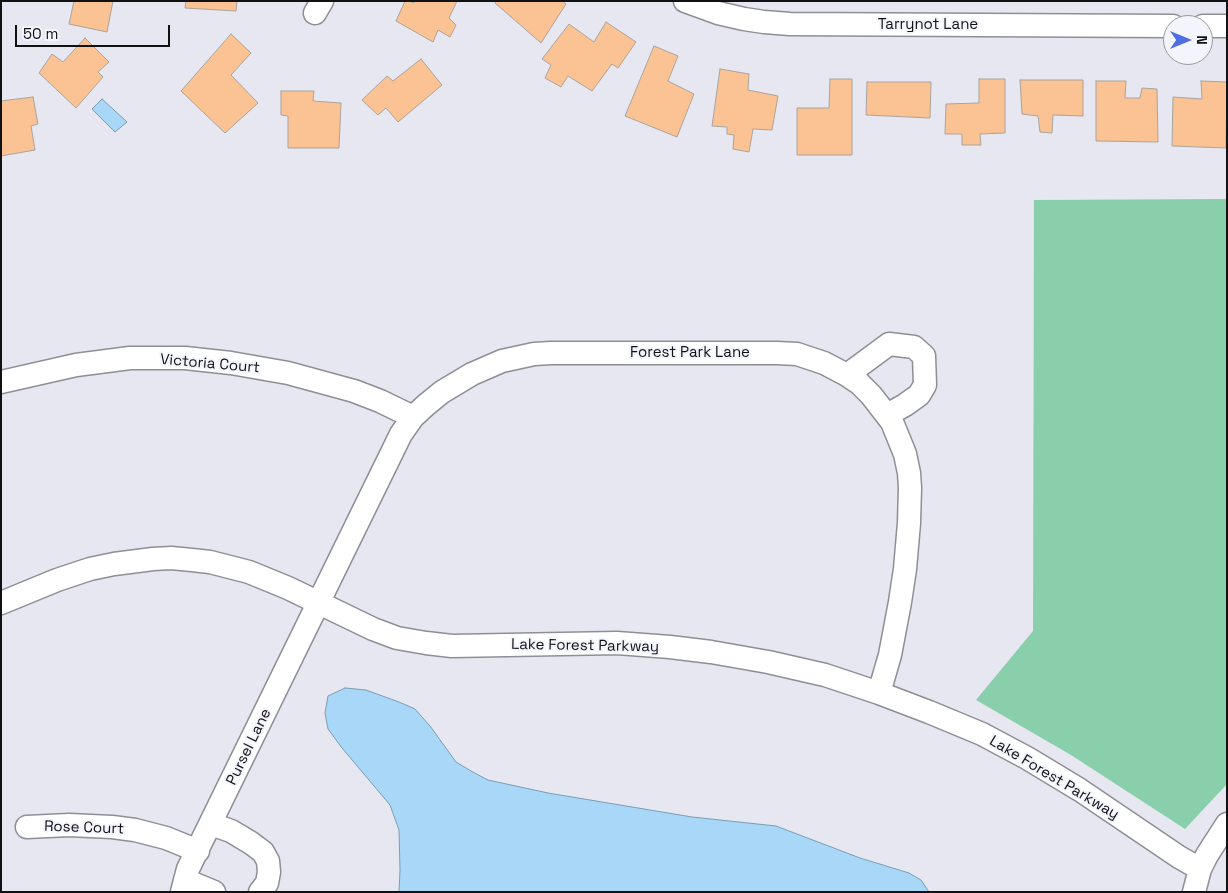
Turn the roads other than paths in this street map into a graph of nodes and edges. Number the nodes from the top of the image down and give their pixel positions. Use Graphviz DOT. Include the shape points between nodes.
graph roads {
  1 [pos="685,1"];
  2 [pos="1163,26"];
  3 [pos="1213,26"];
  4 [pos="1227,26"];
  5 [pos="847,375"];
  6 [pos="1,382"];
  7 [pos="887,415"];
  8 [pos="413,417"];
  9 [pos="1,603"];
  10 [pos="318,603"];
  11 [pos="879,693"];
  12 [pos="211,824"];
  13 [pos="1227,824"];
  14 [pos="27,827"];
  15 [pos="198,851"];
  16 [pos="1200,869"];
  17 [pos="184,886"];
  18 [pos="214,892"];
  19 [pos="260,892"];
  20 [pos="1194,892"];
  1 -- 2 [label="street, Tarrynot Lane" via="744,19 790,24"];
  3 -- 4 [label="street"];
  5 -- 7 [label="street, Forest Park Lane" via="871,395"];
  5 -- 7 [label="street" via="889,344 914,347 924,356 925,385 919,395"];
  5 -- 8 [label="street, Forest Park Lane" via="797,354 551,352 502,361 472,374 442,392"];
  6 -- 8 [label="street, Victoria Court" via="76,365 130,358 185,358 288,373 354,391"];
  7 -- 11 [label="street, Forest Park Lane" via="905,454 910,488 900,602"];
  8 -- 10 [label="street, Forest Park Lane" via="401,434"];
  9 -- 10 [label="street, Lake Forest Parkway" via="90,569 171,558 210,562 249,572"];
  10 -- 11 [label="street, Lake Forest Parkway" via="397,638 426,643 452,646 617,643 670,647 768,662 825,675"];
  10 -- 12 [label="street, Pursel Lane"];
  11 -- 16 [label="street, Lake Forest Parkway" via="1007,747 1080,790"];
  12 -- 15 [label="street, Pursel Lane"];
  12 -- 19 [label="street" via="231,831 264,852 269,872 267,883"];
  13 -- 16 [label="street"];
  14 -- 15 [label="street, Rose Court" via="69,825 135,830"];
  15 -- 17 [label="street, Pursel Lane" via="188,869"];
  16 -- 20 [label="street"];
  17 -- 18 [label="street"];
}
